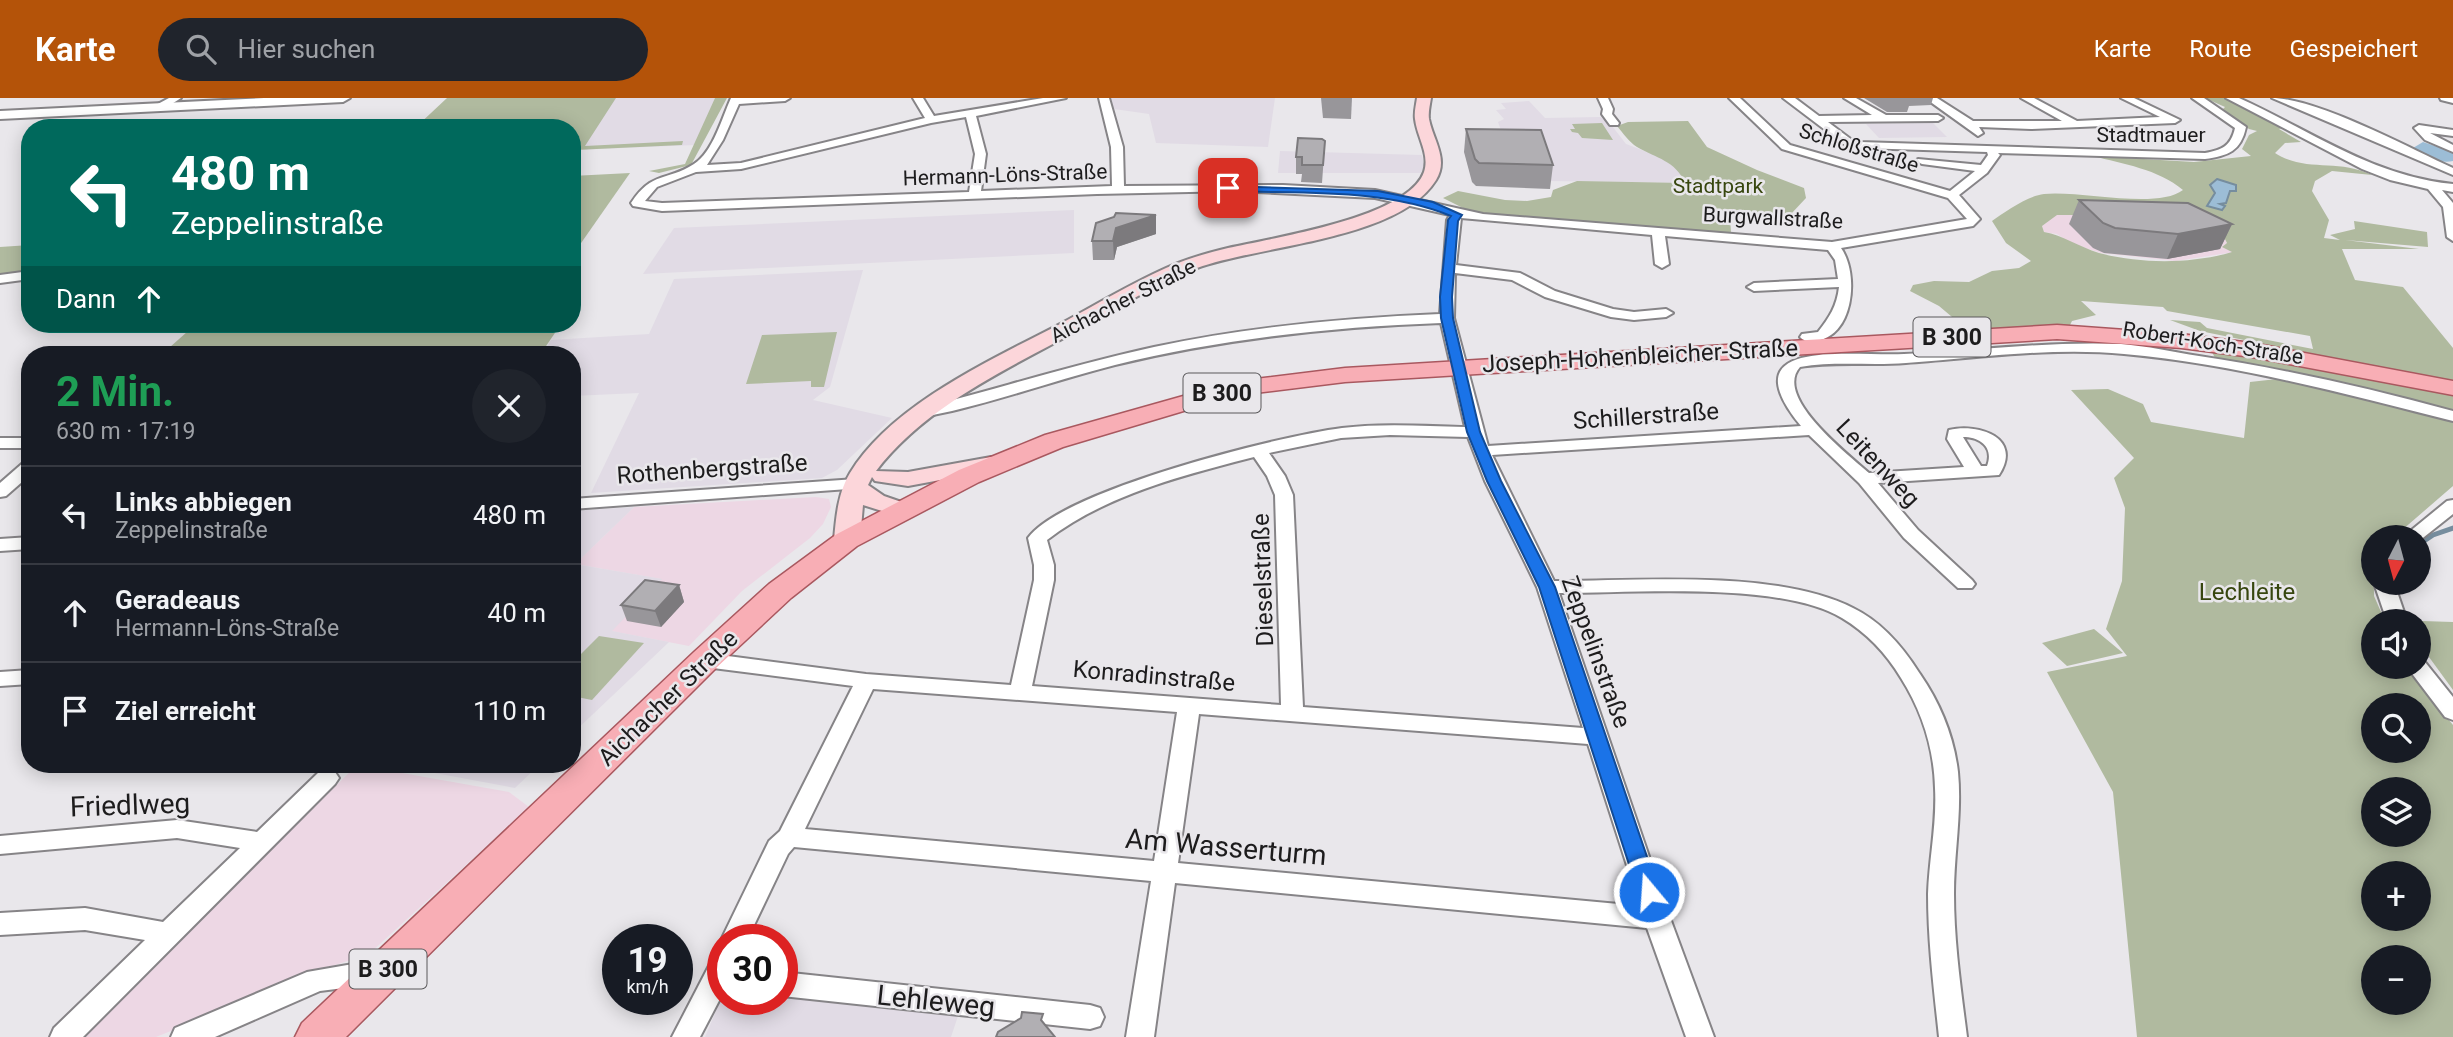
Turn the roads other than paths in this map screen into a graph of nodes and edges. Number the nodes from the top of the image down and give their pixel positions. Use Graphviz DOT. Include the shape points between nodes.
graph roads {
  1 [pos="176,98"];
  2 [pos="343,98"];
  3 [pos="785,98"];
  4 [pos="918,98"];
  5 [pos="1062,98"];
  6 [pos="1104,98"];
  7 [pos="1424,98"];
  8 [pos="1603,98"];
  9 [pos="1788,98"];
  10 [pos="1849,98"];
  11 [pos="1930,98"];
  12 [pos="2126,98"];
  13 [pos="2197,98"];
  14 [pos="2231,98"];
  15 [pos="2277,98"];
  16 [pos="2445,98"];
  17 [pos="736,99"];
  18 [pos="2027,99"];
  19 [pos="257,100"];
  20 [pos="2453,100"];
  21 [pos="1738,102"];
  22 [pos="160,107"];
  23 [pos="970,113"];
  24 [pos="0,115"];
  25 [pos="1883,118"];
  26 [pos="1938,118"];
  27 [pos="1815,119"];
  28 [pos="931,120"];
  29 [pos="1614,123"];
  30 [pos="1971,124"];
  31 [pos="2076,124"];
  32 [pos="2453,134"];
  33 [pos="2453,149"];
  34 [pos="1991,150"];
  35 [pos="1922,161"];
  36 [pos="692,169"];
  37 [pos="1984,169"];
  38 [pos="644,170"];
  39 [pos="2453,172"];
  40 [pos="660,180"];
  41 [pos="2433,187"];
  42 [pos="2453,188"];
  43 [pos="1118,189"];
  44 [pos="974,195"];
  45 [pos="1952,195"];
  46 [pos="1408,199"];
  47 [pos="1457,215"];
  48 [pos="1658,233"];
  49 [pos="2453,237"];
  50 [pos="1832,246"];
  51 [pos="1661,264"];
  52 [pos="1449,268"];
  53 [pos="21,276"];
  54 [pos="0,279"];
  55 [pos="1845,283"];
  56 [pos="1754,286"];
  57 [pos="1665,313"];
  58 [pos="1447,318"];
  59 [pos="1807,337"];
  60 [pos="1795,363"];
  61 [pos="1457,367"];
  62 [pos="2453,388"];
  63 [pos="928,411"];
  64 [pos="2453,416"];
  65 [pos="1813,430"];
  66 [pos="1478,441"];
  67 [pos="0,443"];
  68 [pos="21,443"];
  69 [pos="1259,451"];
  70 [pos="996,463"];
  71 [pos="881,465"];
  72 [pos="1976,472"];
  73 [pos="21,474"];
  74 [pos="1865,479"];
  75 [pos="856,484"];
  76 [pos="0,492"];
  77 [pos="581,503"];
  78 [pos="2453,505"];
  79 [pos="901,510"];
  80 [pos="2427,525"];
  81 [pos="847,540"];
  82 [pos="21,544"];
  83 [pos="0,545"];
  84 [pos="1965,584"];
  85 [pos="1547,587"];
  86 [pos="705,660"];
  87 [pos="21,678"];
  88 [pos="2427,679"];
  89 [pos="0,680"];
  90 [pos="866,681"];
  91 [pos="1020,691"];
  92 [pos="1189,706"];
  93 [pos="2453,712"];
  94 [pos="1292,713"];
  95 [pos="1599,737"];
  96 [pos="327,778"];
  97 [pos="789,837"];
  98 [pos="262,842"];
  99 [pos="0,845"];
  100 [pos="1164,873"];
  101 [pos="1657,918"];
  102 [pos="0,924"];
  103 [pos="742,924"];
  104 [pos="169,934"];
  105 [pos="374,983"];
  106 [pos="798,987"];
  107 [pos="707,999"];
  108 [pos="1090,1017"];
  109 [pos="64,1037"];
  110 [pos="185,1037"];
  111 [pos="317,1037"];
  112 [pos="686,1037"];
  113 [pos="1140,1037"];
  114 [pos="1700,1037"];
  115 [pos="1953,1037"];
  1 -- 22 [label="street"];
  2 -- 19 [label="street"];
  3 -- 17 [label="street"];
  4 -- 28 [label="street"];
  5 -- 23 [label="street"];
  6 -- 43 [label="street" via="1118,147"];
  7 -- 46 [label="main road, Aichacher Straße" via="1422,117 1434,160 1429,179"];
  8 -- 29 [label="street"];
  9 -- 27 [label="street"];
  10 -- 25 [label="street"];
  11 -- 30 [label="street"];
  12 -- 31 [label="street" via="2175,120"];
  13 -- 34 [label="street, Stadtmauer" via="2241,127 2238,141 2225,153 2180,156"];
  14 -- 41 [label="street" via="2381,174"];
  15 -- 39 [label="street"];
  16 -- 20 [label="street"];
  17 -- 36 [label="street" via="704,162"];
  18 -- 31 [label="street"];
  19 -- 22 [label="street"];
  21 -- 45 [label="street, Schloßstraße" via="1791,150"];
  22 -- 24 [label="street"];
  23 -- 28 [label="street"];
  23 -- 44 [label="street" via="983,157"];
  25 -- 26 [label="street"];
  25 -- 27 [label="street"];
  27 -- 34 [label="street" via="1849,143 1860,145"];
  28 -- 36 [label="street" via="776,159"];
  30 -- 31 [label="street"];
  30 -- 34 [label="street"];
  32 -- 33 [label="street" via="2419,128 2428,138"];
  34 -- 37 [label="street" via="1994,155"];
  35 -- 37 [label="street"];
  36 -- 40 [label="street"];
  37 -- 45 [label="street"];
  38 -- 40 [label="street"];
  40 -- 44 [label="street, Hermann-Löns-Straße" via="645,189 637,203 664,207"];
  41 -- 42 [label="street"];
  41 -- 49 [label="street" via="2449,206"];
  43 -- 44 [label="street, Hermann-Löns-Straße"];
  43 -- 46 [label="street, Hermann-Löns-Straße" via="1295,190"];
  45 -- 50 [label="street, Burgwallstraße" via="1974,219 1969,223"];
  46 -- 47 [label="street"];
  46 -- 63 [label="main road, Aichacher Straße" via="1361,222 1206,260 1170,274 995,367"];
  47 -- 48 [label="street, Burgwallstraße"];
  47 -- 52 [label="street, Zeppelinstraße"];
  48 -- 50 [label="street, Burgwallstraße"];
  48 -- 51 [label="street"];
  50 -- 55 [label="street" via="1842,256"];
  52 -- 57 [label="street" via="1515,276 1550,294 1611,313"];
  52 -- 58 [label="street, Zeppelinstraße"];
  53 -- 54 [label="street"];
  55 -- 56 [label="street"];
  55 -- 59 [label="street" via="1845,303 1839,316 1822,336"];
  58 -- 61 [label="street, Zeppelinstraße"];
  58 -- 63 [label="street" via="1300,326 1194,342"];
  60 -- 64 [label="street, Robert-Koch-Straße" via="2053,347 2124,349 2260,370"];
  60 -- 65 [label="street, Leitenweg" via="1789,369 1787,392"];
  61 -- 62 [label="main road, Joseph-Hohenbleicher-Straße / B 300" via="2077,333 2252,350"];
  61 -- 66 [label="street, Zeppelinstraße"];
  61 -- 70 [label="main road, Joseph-Hohenbleicher-Straße / B 300" via="1255,386 1128,418"];
  63 -- 71 [label="main road, Aichacher Straße" via="905,428"];
  65 -- 66 [label="street, Schillerstraße"];
  65 -- 74 [label="street, Leitenweg"];
  66 -- 69 [label="street, Schillerstraße" via="1371,430"];
  66 -- 85 [label="street, Zeppelinstraße"];
  67 -- 68 [label="street"];
  69 -- 91 [label="street, Schillerstraße" via="1171,476 1047,527 1037,538 1044,565 1042,596"];
  69 -- 94 [label="street, Dieselstraße" via="1284,495"];
  70 -- 71 [label="main road" via="908,479"];
  70 -- 79 [label="main road, Joseph-Hohenbleicher-Straße / B 300"];
  71 -- 75 [label="main road, Aichacher Straße"];
  71 -- 79 [label="main road"];
  72 -- 74 [label="street"];
  73 -- 76 [label="street"];
  74 -- 84 [label="street, Leitenweg" via="1911,534"];
  75 -- 77 [label="street, Rothenbergstraße"];
  75 -- 79 [label="main road" via="870,500"];
  75 -- 81 [label="main road"];
  78 -- 80 [label="street"];
  79 -- 81 [label="main road, Aichacher Straße / B 300"];
  81 -- 86 [label="main road, Aichacher Straße / B 300" via="780,591"];
  82 -- 83 [label="street"];
  85 -- 95 [label="street, Zeppelinstraße"];
  85 -- 115 [label="street" via="1784,591 1858,617 1885,639 1908,668 1941,736 1947,774 1941,894"];
  86 -- 90 [label="street, Konradinstraße"];
  86 -- 105 [label="main road, Aichacher Straße / B 300"];
  87 -- 89 [label="street"];
  88 -- 93 [label="street"];
  90 -- 91 [label="street, Konradinstraße"];
  90 -- 97 [label="street"];
  91 -- 92 [label="street, Konradinstraße"];
  92 -- 94 [label="street, Konradinstraße"];
  92 -- 100 [label="street"];
  94 -- 95 [label="street, Konradinstraße"];
  95 -- 101 [label="street, Zeppelinstraße"];
  96 -- 98 [label="street"];
  97 -- 100 [label="street, Am Wasserturm"];
  97 -- 103 [label="street" via="778,848"];
  98 -- 99 [label="street, Friedlweg" via="177,830"];
  98 -- 104 [label="street"];
  100 -- 101 [label="street, Am Wasserturm"];
  100 -- 113 [label="street"];
  101 -- 114 [label="street, Zeppelinstraße"];
  102 -- 104 [label="street" via="85,919"];
  104 -- 109 [label="street"];
  105 -- 110 [label="street" via="353,975 317,980"];
  105 -- 111 [label="main road, Aichacher Straße / B 300"];
  106 -- 108 [label="street, Lehleweg"];
  107 -- 112 [label="street"];
}
